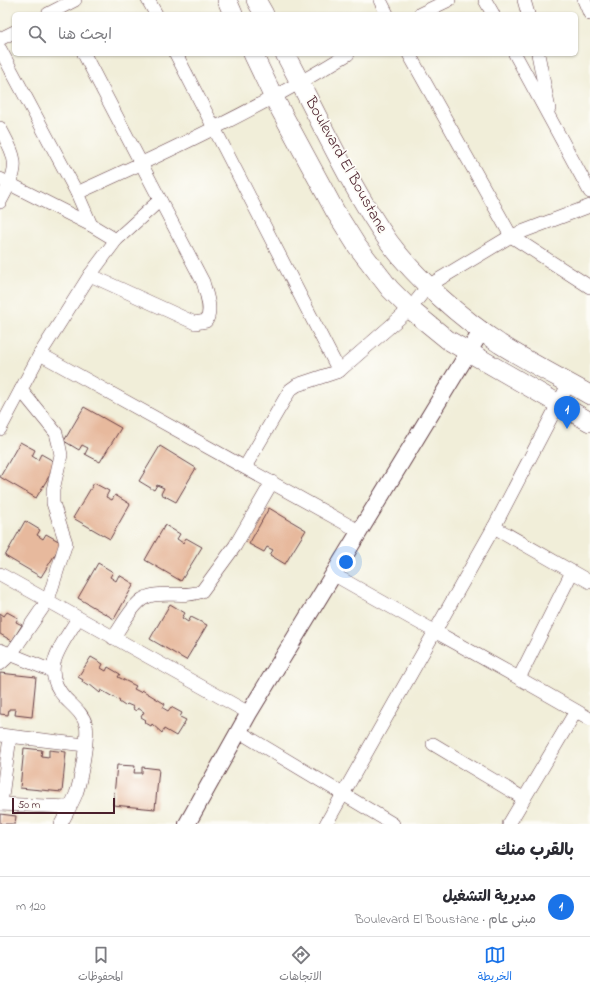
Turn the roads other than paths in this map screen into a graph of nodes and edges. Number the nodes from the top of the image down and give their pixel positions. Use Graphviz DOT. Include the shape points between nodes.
graph roads {
  1 [pos="75,0"];
  2 [pos="148,0"];
  3 [pos="227,0"];
  4 [pos="256,0"];
  5 [pos="380,0"];
  6 [pos="449,0"];
  7 [pos="485,0"];
  8 [pos="524,0"];
  9 [pos="584,0"];
  10 [pos="56,9"];
  11 [pos="155,12"];
  12 [pos="232,12"];
  13 [pos="263,12"];
  14 [pos="387,12"];
  15 [pos="424,12"];
  16 [pos="492,12"];
  17 [pos="527,12"];
  18 [pos="590,14"];
  19 [pos="12,33"];
  20 [pos="0,39"];
  21 [pos="0,49"];
  22 [pos="85,56"];
  23 [pos="177,56"];
  24 [pos="254,56"];
  25 [pos="286,56"];
  26 [pos="345,56"];
  27 [pos="410,56"];
  28 [pos="516,56"];
  29 [pos="538,56"];
  30 [pos="301,83"];
  31 [pos="274,98"];
  32 [pos="551,120"];
  33 [pos="0,128"];
  34 [pos="213,128"];
  35 [pos="142,164"];
  36 [pos="5,181"];
  37 [pos="590,192"];
  38 [pos="77,193"];
  39 [pos="160,200"];
  40 [pos="0,202"];
  41 [pos="590,206"];
  42 [pos="91,225"];
  43 [pos="511,236"];
  44 [pos="116,240"];
  45 [pos="90,275"];
  46 [pos="428,286"];
  47 [pos="590,287"];
  48 [pos="410,309"];
  49 [pos="482,330"];
  50 [pos="467,352"];
  51 [pos="40,354"];
  52 [pos="340,370"];
  53 [pos="569,383"];
  54 [pos="21,390"];
  55 [pos="590,395"];
  56 [pos="557,403"];
  57 [pos="590,422"];
  58 [pos="0,429"];
  59 [pos="245,467"];
  60 [pos="272,482"];
  61 [pos="494,527"];
  62 [pos="359,531"];
  63 [pos="572,572"];
  64 [pos="0,574"];
  65 [pos="333,574"];
  66 [pos="590,582"];
  67 [pos="48,600"];
  68 [pos="78,618"];
  69 [pos="435,633"];
  70 [pos="114,638"];
  71 [pos="5,652"];
  72 [pos="0,664"];
  73 [pos="52,671"];
  74 [pos="519,678"];
  75 [pos="576,711"];
  76 [pos="248,713"];
  77 [pos="590,719"];
  78 [pos="238,731"];
  79 [pos="5,736"];
  80 [pos="433,744"];
  81 [pos="85,745"];
  82 [pos="342,794"];
  83 [pos="523,798"];
  84 [pos="0,804"];
  85 [pos="69,807"];
  86 [pos="61,824"];
  87 [pos="187,824"];
  88 [pos="326,824"];
  89 [pos="393,824"];
  90 [pos="509,824"];
  1 -- 10 [label="street"];
  2 -- 11 [label="street"];
  3 -- 12 [label="main road"];
  4 -- 13 [label="main road"];
  5 -- 14 [label="street"];
  6 -- 15 [label="street"];
  7 -- 16 [label="street"];
  8 -- 17 [label="street"];
  9 -- 18 [label="street"];
  19 -- 20 [label="street"];
  21 -- 38 [label="street"];
  22 -- 35 [label="street"];
  23 -- 34 [label="street"];
  24 -- 31 [label="main road"];
  25 -- 30 [label="main road, Boulevard El Boustane"];
  26 -- 30 [label="street"];
  27 -- 43 [label="street"];
  28 -- 32 [label="street"];
  29 -- 32 [label="street"];
  30 -- 31 [label="street"];
  30 -- 46 [label="main road, Boulevard El Boustane" via="355,186 390,242"];
  31 -- 34 [label="street"];
  31 -- 48 [label="main road" via="335,211 357,246 390,289"];
  32 -- 37 [label="street"];
  33 -- 36 [label="street" via="14,156 15,166"];
  34 -- 35 [label="street"];
  34 -- 52 [label="street"];
  35 -- 38 [label="street"];
  35 -- 39 [label="street"];
  36 -- 40 [label="street"];
  36 -- 42 [label="street"];
  38 -- 42 [label="street"];
  39 -- 44 [label="street"];
  39 -- 45 [label="street" via="203,282 209,310 206,321 195,323"];
  41 -- 43 [label="street"];
  42 -- 44 [label="street"];
  43 -- 46 [label="street"];
  43 -- 47 [label="street"];
  44 -- 45 [label="street"];
  45 -- 51 [label="street"];
  46 -- 48 [label="street"];
  46 -- 49 [label="main road, Boulevard El Boustane"];
  48 -- 50 [label="main road"];
  48 -- 52 [label="street"];
  49 -- 50 [label="street"];
  49 -- 53 [label="main road, Boulevard El Boustane" via="500,344"];
  50 -- 56 [label="main road"];
  50 -- 62 [label="street"];
  51 -- 54 [label="street"];
  51 -- 59 [label="street"];
  52 -- 59 [label="street" via="297,385 290,390"];
  53 -- 55 [label="main road, Boulevard El Boustane"];
  53 -- 56 [label="street"];
  54 -- 58 [label="street"];
  54 -- 67 [label="street" via="56,433 61,455 53,490 53,503 66,543"];
  56 -- 57 [label="main road"];
  56 -- 61 [label="street"];
  59 -- 60 [label="street"];
  60 -- 62 [label="street"];
  60 -- 70 [label="street" via="235,546 202,591 194,595 152,595 145,598 138,602"];
  61 -- 63 [label="street"];
  61 -- 69 [label="street"];
  62 -- 65 [label="street"];
  63 -- 66 [label="street"];
  63 -- 74 [label="street"];
  64 -- 67 [label="street"];
  65 -- 69 [label="street"];
  65 -- 76 [label="street"];
  67 -- 68 [label="street"];
  67 -- 71 [label="street"];
  68 -- 70 [label="street"];
  68 -- 73 [label="street" via="55,658"];
  69 -- 74 [label="street"];
  69 -- 82 [label="street"];
  70 -- 76 [label="street"];
  71 -- 72 [label="street"];
  71 -- 73 [label="street"];
  73 -- 81 [label="street" via="63,696 82,715 87,732"];
  74 -- 75 [label="street"];
  75 -- 77 [label="street"];
  75 -- 83 [label="street"];
  76 -- 78 [label="street"];
  78 -- 82 [label="street"];
  78 -- 87 [label="street"];
  79 -- 81 [label="street"];
  79 -- 84 [label="street"];
  80 -- 83 [label="street"];
  81 -- 85 [label="street" via="78,786"];
  82 -- 88 [label="street"];
  82 -- 89 [label="street"];
  83 -- 90 [label="street"];
  84 -- 85 [label="street"];
  85 -- 86 [label="street"];
}
